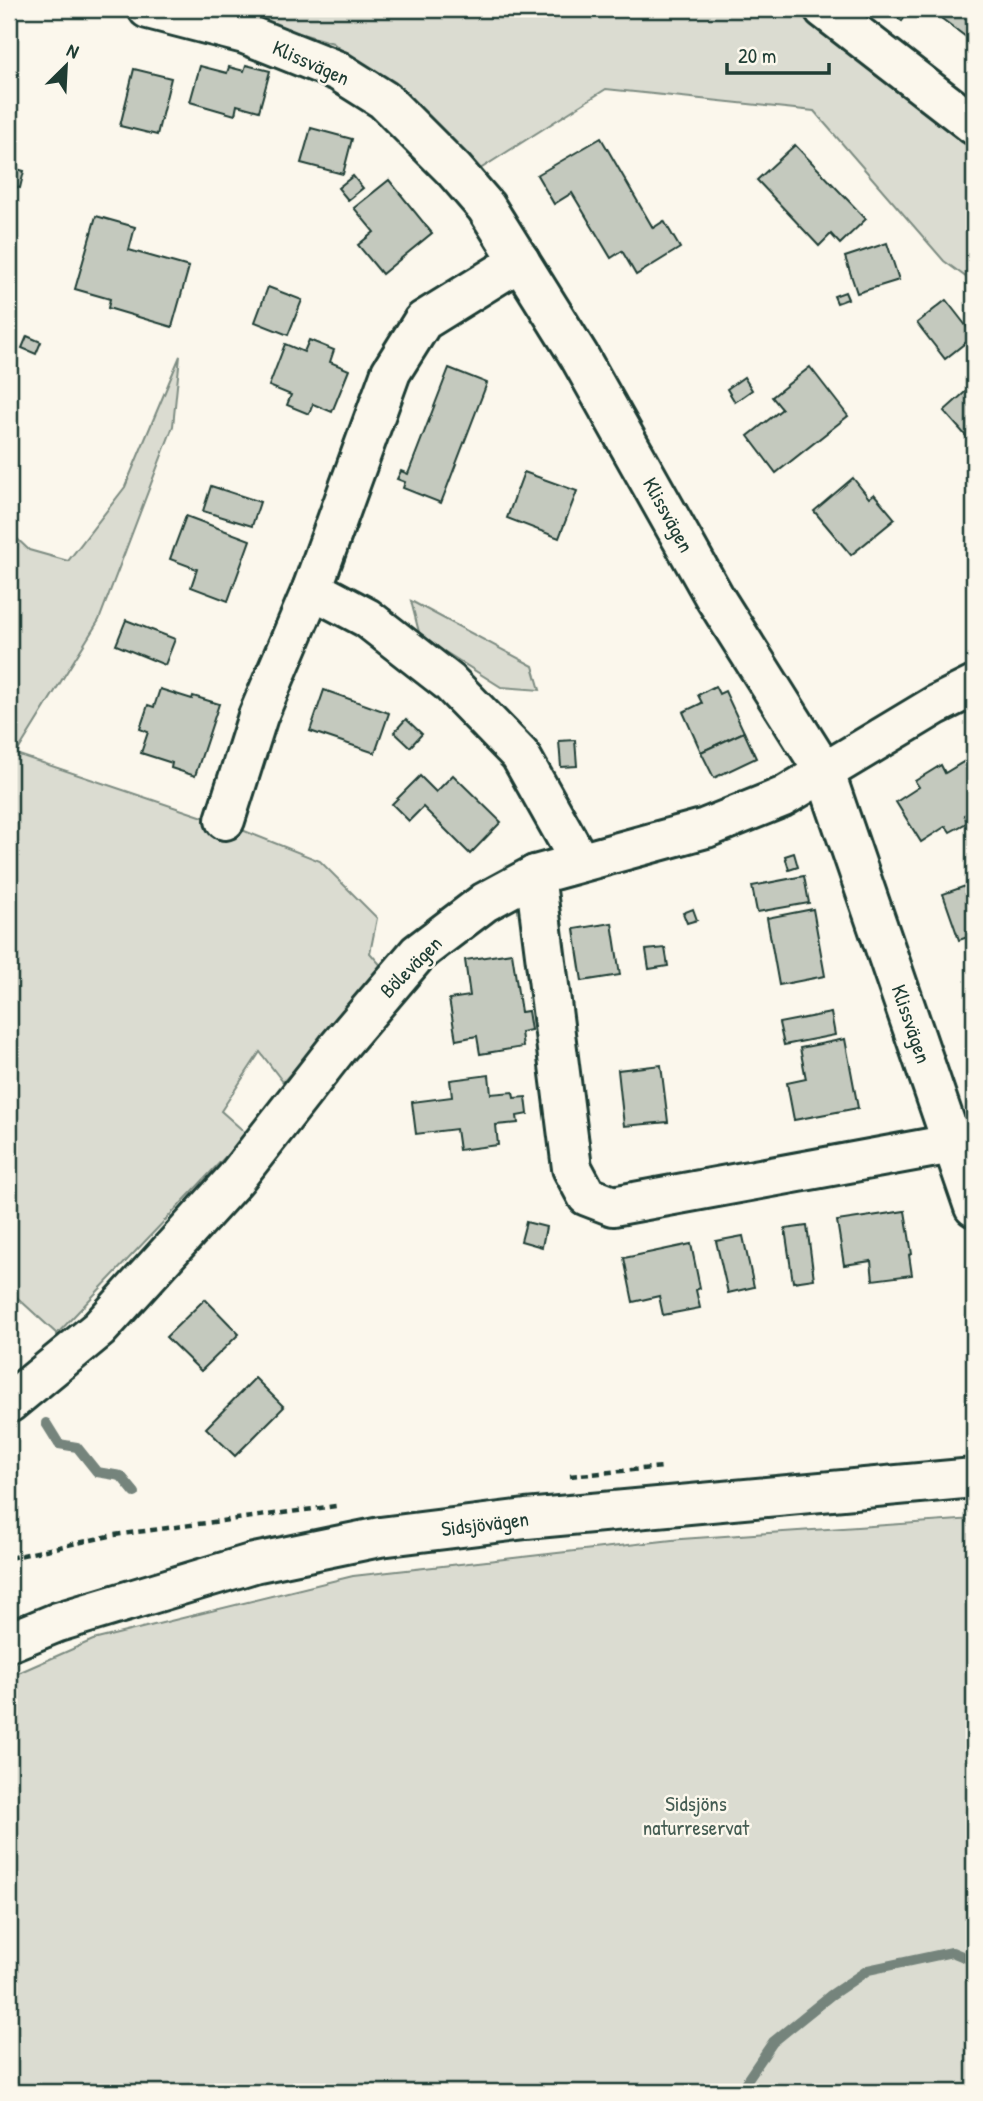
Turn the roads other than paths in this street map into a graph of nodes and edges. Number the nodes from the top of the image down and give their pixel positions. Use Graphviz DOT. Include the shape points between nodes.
graph roads {
  1 [pos="148,9"];
  2 [pos="824,9"];
  3 [pos="974,125"];
  4 [pos="520,261"];
  5 [pos="312,589"];
  6 [pos="974,686"];
  7 [pos="825,774"];
  8 [pos="225,820"];
  9 [pos="580,862"];
  10 [pos="535,876"];
  11 [pos="952,1144"];
  12 [pos="974,1207"];
  13 [pos="9,1403"];
  14 [pos="974,1478"];
  15 [pos="9,1642"];
  1 -- 4 [label="street, Klissvägen" via="245,34 338,71 384,100 486,207"];
  2 -- 3 [label="street"];
  4 -- 5 [label="street" via="423,321 391,372"];
  4 -- 7 [label="street, Klissvägen" via="715,598"];
  5 -- 8 [label="street" via="258,716"];
  5 -- 9 [label="street" via="368,618 458,691 520,755"];
  6 -- 7 [label="street, Bölevägen"];
  7 -- 9 [label="street, Bölevägen" via="783,797 706,828"];
  7 -- 11 [label="street, Klissvägen"];
  9 -- 10 [label="street, Bölevägen"];
  10 -- 11 [label="street" via="572,1168 587,1196 613,1206"];
  10 -- 13 [label="street, Bölevägen" via="485,902 418,953 235,1179 99,1329"];
  11 -- 12 [label="street, Klissvägen"];
  14 -- 15 [label="street, Sidsjövägen" via="380,1537 254,1563 58,1622"];
}
